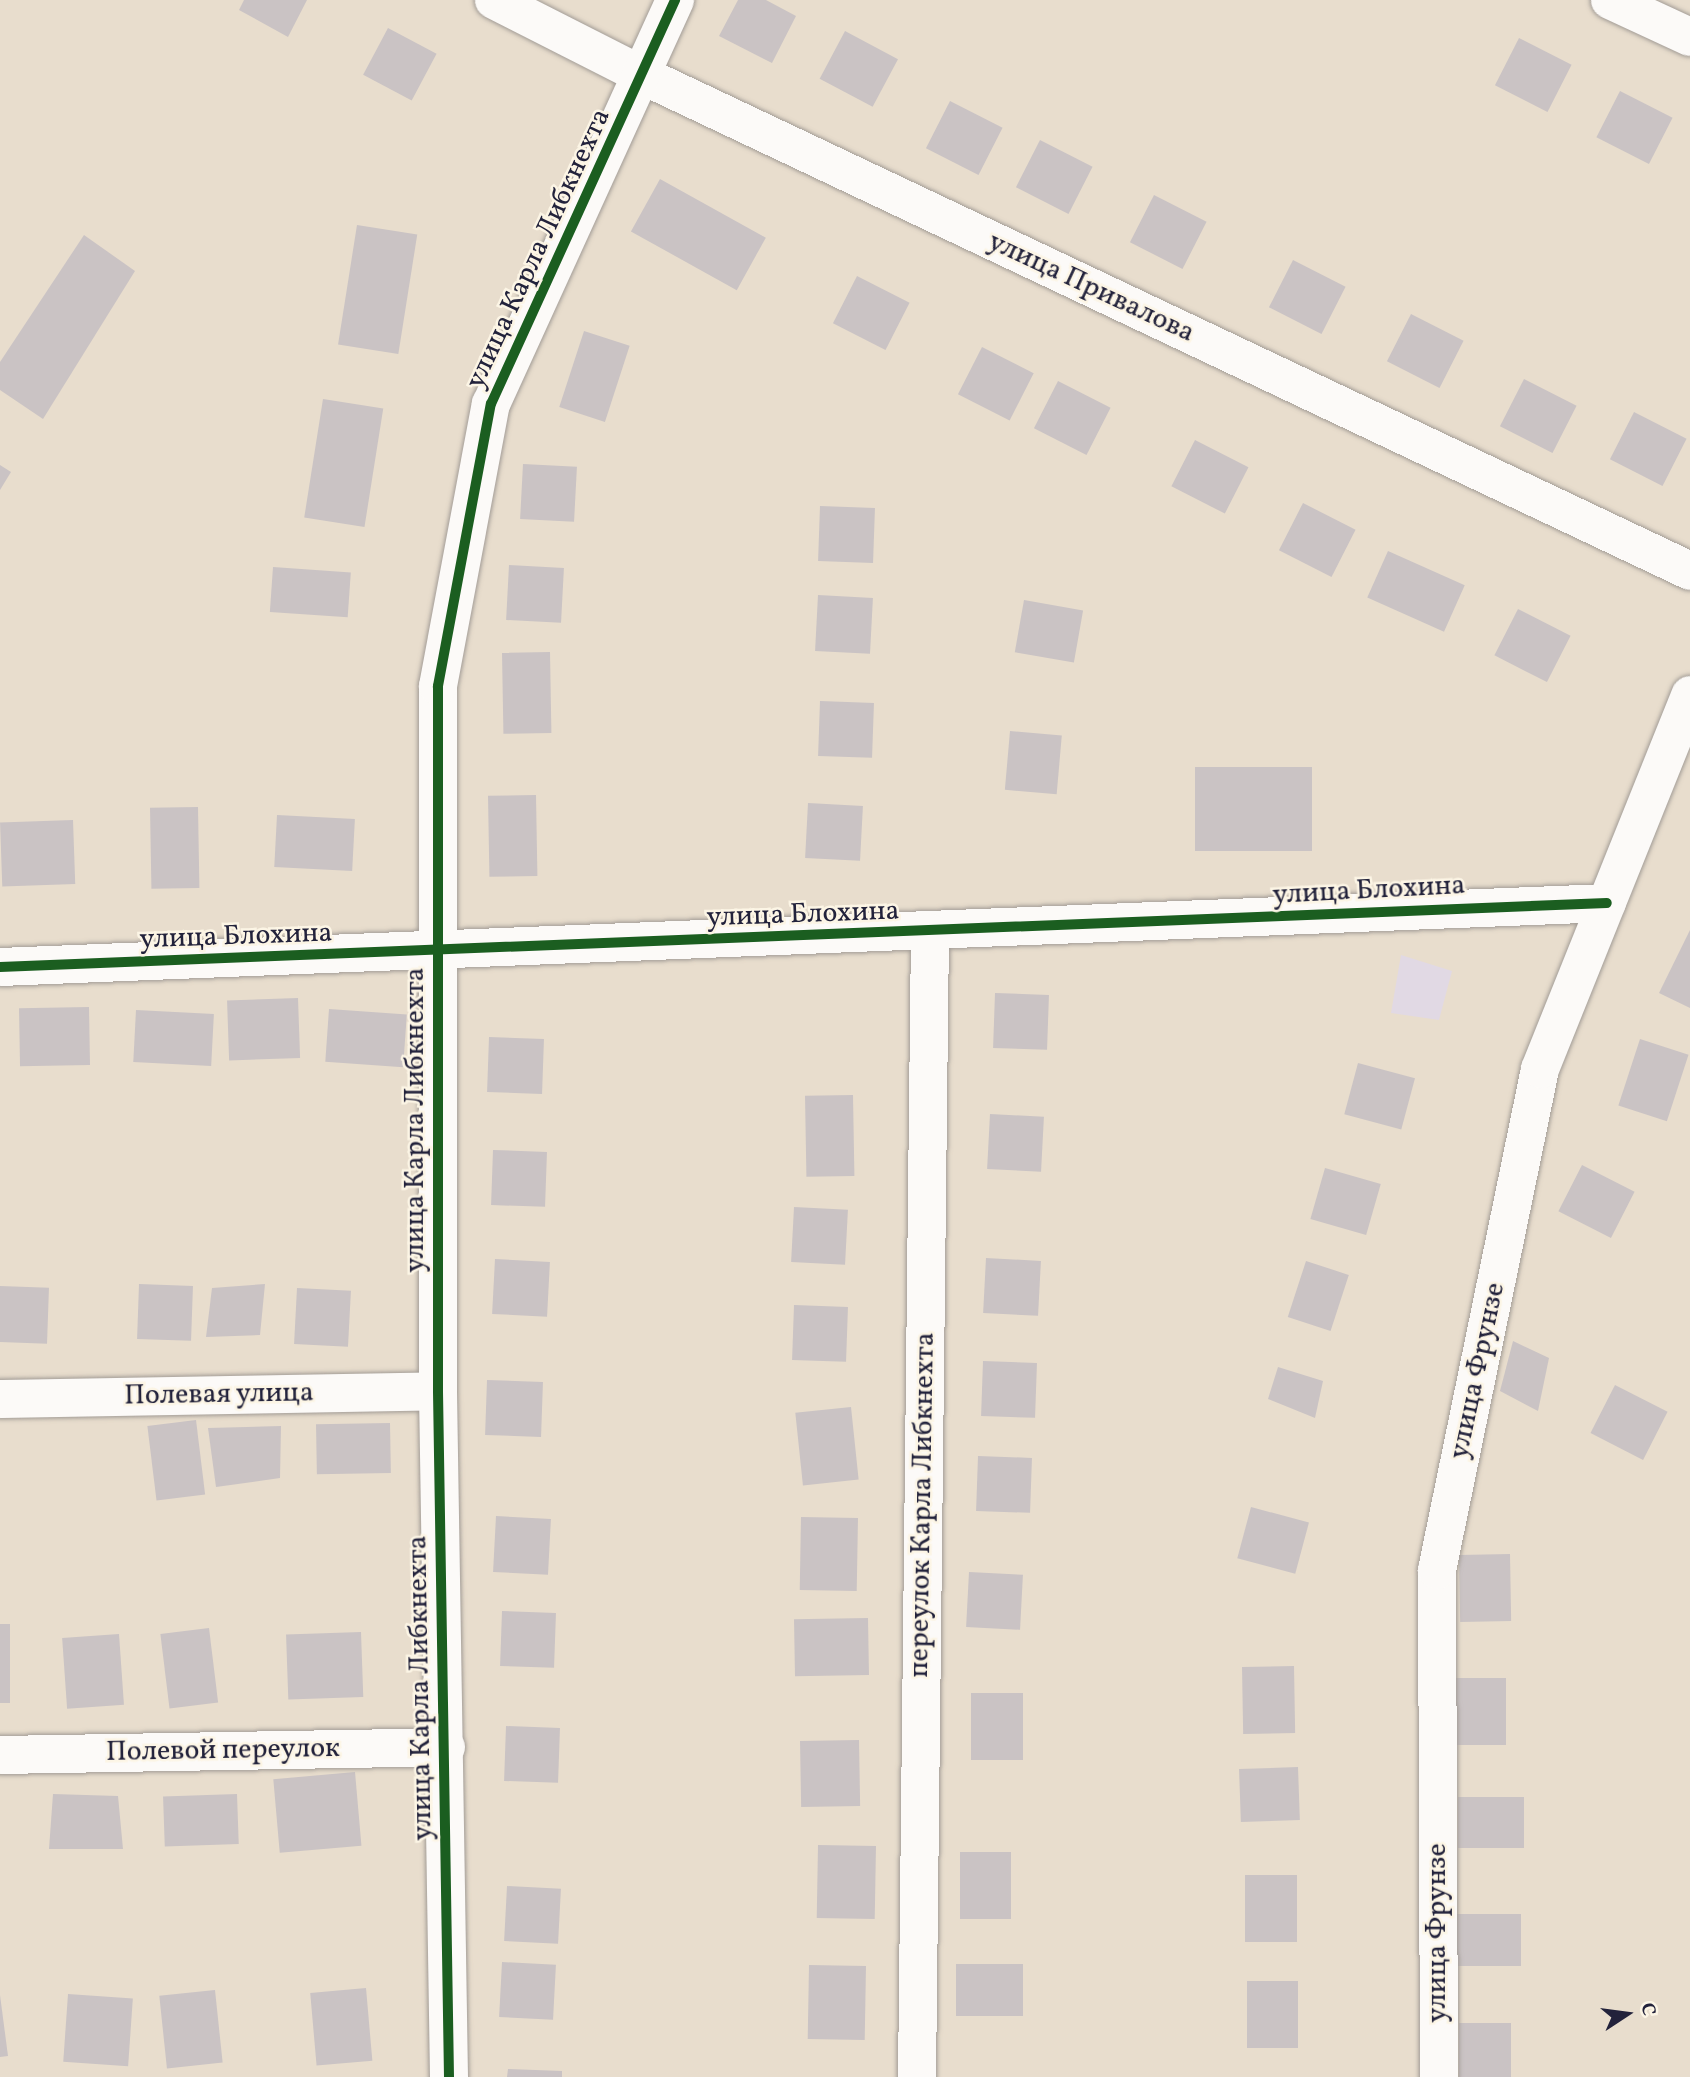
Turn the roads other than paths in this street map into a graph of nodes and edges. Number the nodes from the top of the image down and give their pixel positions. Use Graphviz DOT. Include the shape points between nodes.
graph roads {
  1 [pos="494,0"];
  2 [pos="675,0"];
  3 [pos="1610,0"];
  4 [pos="1690,37"];
  5 [pos="644,76"];
  6 [pos="1690,571"];
  7 [pos="1690,695"];
  8 [pos="1607,903"];
  9 [pos="930,933"];
  10 [pos="440,953"];
  11 [pos="0,967"];
  12 [pos="438,1391"];
  13 [pos="0,1399"];
  14 [pos="446,1747"];
  15 [pos="0,1755"];
  16 [pos="449,2077"];
  17 [pos="917,2077"];
  18 [pos="1439,2077"];
  1 -- 5 [label="street, улица Привалова"];
  2 -- 5 [label="street, улица Карла Либкнехта"];
  3 -- 4 [label="street"];
  5 -- 6 [label="street, улица Привалова"];
  5 -- 10 [label="street, улица Карла Либкнехта" via="491,404 438,686"];
  7 -- 8 [label="street, улица Фрунзе"];
  8 -- 9 [label="street, улица Блохина"];
  8 -- 18 [label="street, улица Фрунзе" via="1540,1069 1437,1570"];
  9 -- 10 [label="street, улица Блохина"];
  9 -- 17 [label="street, переулок Карла Либкнехта"];
  10 -- 11 [label="street, улица Блохина"];
  10 -- 12 [label="street, улица Карла Либкнехта"];
  12 -- 13 [label="street, Полевая улица"];
  12 -- 14 [label="street, улица Карла Либкнехта"];
  14 -- 15 [label="street, Полевой переулок"];
  14 -- 16 [label="street, улица Карла Либкнехта"];
}
